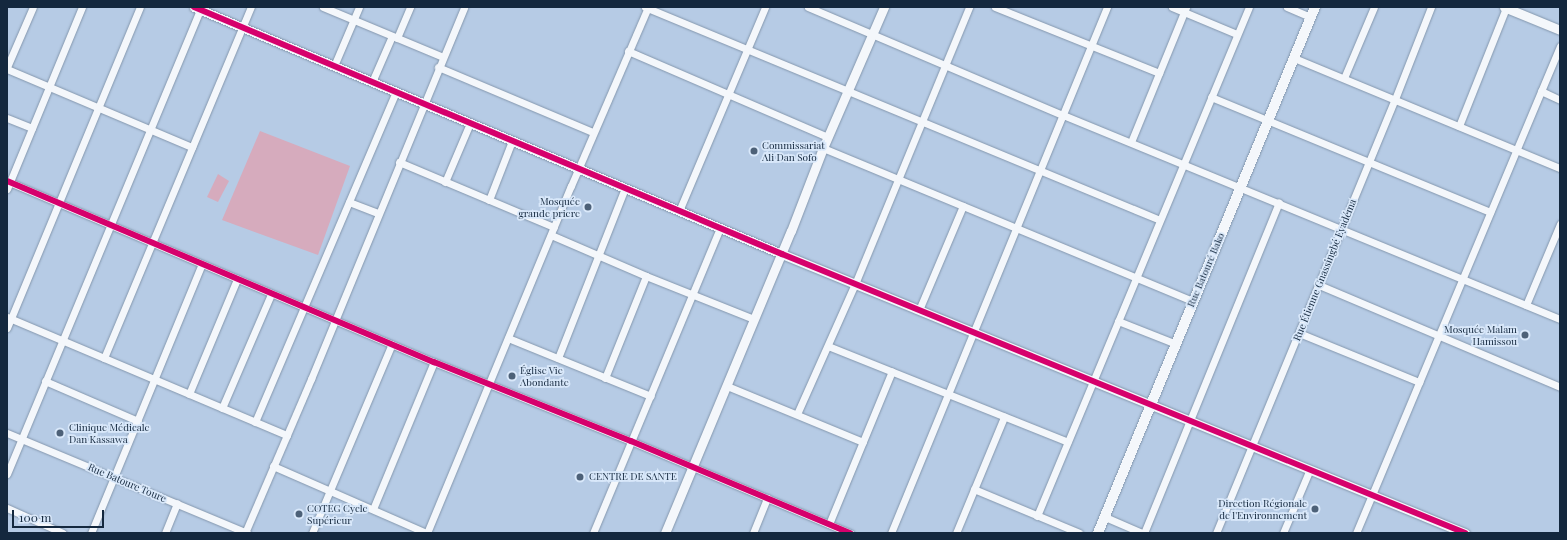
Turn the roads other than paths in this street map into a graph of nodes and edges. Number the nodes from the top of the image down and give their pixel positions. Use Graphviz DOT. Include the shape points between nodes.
graph roads {
  1 [pos="33,7"];
  2 [pos="82,7"];
  3 [pos="140,7"];
  4 [pos="251,7"];
  5 [pos="323,7"];
  6 [pos="359,7"];
  7 [pos="410,7"];
  8 [pos="464,7"];
  9 [pos="647,7"];
  10 [pos="765,7"];
  11 [pos="808,7"];
  12 [pos="884,7"];
  13 [pos="969,7"];
  14 [pos="995,7"];
  15 [pos="1107,7"];
  16 [pos="1172,7"];
  17 [pos="1249,7"];
  18 [pos="1287,7"];
  19 [pos="1315,7"];
  20 [pos="1374,7"];
  21 [pos="1431,7"];
  22 [pos="1505,7"];
  23 [pos="197,8"];
  24 [pos="1185,10"];
  25 [pos="1311,17"];
  26 [pos="354,20"];
  27 [pos="242,27"];
  28 [pos="1560,30"];
  29 [pos="872,34"];
  30 [pos="1237,34"];
  31 [pos="394,37"];
  32 [pos="1091,46"];
  33 [pos="1560,46"];
  34 [pos="747,49"];
  35 [pos="628,51"];
  36 [pos="443,57"];
  37 [pos="1294,58"];
  38 [pos="946,64"];
  39 [pos="334,66"];
  40 [pos="438,67"];
  41 [pos="7,68"];
  42 [pos="1158,73"];
  43 [pos="1344,78"];
  44 [pos="372,82"];
  45 [pos="49,86"];
  46 [pos="848,91"];
  47 [pos="1541,91"];
  48 [pos="396,92"];
  49 [pos="728,94"];
  50 [pos="1211,97"];
  51 [pos="1395,99"];
  52 [pos="1560,100"];
  53 [pos="423,103"];
  54 [pos="99,107"];
  55 [pos="1063,115"];
  56 [pos="7,118"];
  57 [pos="1268,120"];
  58 [pos="922,122"];
  59 [pos="470,123"];
  60 [pos="1458,126"];
  61 [pos="32,128"];
  62 [pos="151,129"];
  63 [pos="593,132"];
  64 [pos="828,137"];
  65 [pos="512,141"];
  66 [pos="1130,142"];
  67 [pos="192,147"];
  68 [pos="823,148"];
  69 [pos="1516,150"];
  70 [pos="399,162"];
  71 [pos="1369,162"];
  72 [pos="1184,164"];
  73 [pos="578,168"];
  74 [pos="1560,168"];
  75 [pos="1040,170"];
  76 [pos="898,180"];
  77 [pos="444,182"];
  78 [pos="8,184"];
  79 [pos="1241,187"];
  80 [pos="625,188"];
  81 [pos="489,200"];
  82 [pos="349,202"];
  83 [pos="59,203"];
  84 [pos="1279,203"];
  85 [pos="963,206"];
  86 [pos="679,211"];
  87 [pos="1490,212"];
  88 [pos="378,214"];
  89 [pos="1160,220"];
  90 [pos="1560,224"];
  91 [pos="111,226"];
  92 [pos="554,227"];
  93 [pos="720,228"];
  94 [pos="1342,228"];
  95 [pos="1017,229"];
  96 [pos="550,235"];
  97 [pos="1557,242"];
  98 [pos="151,243"];
  99 [pos="782,254"];
  100 [pos="600,255"];
  101 [pos="202,264"];
  102 [pos="646,276"];
  103 [pos="1136,278"];
  104 [pos="237,279"];
  105 [pos="1463,279"];
  106 [pos="855,284"];
  107 [pos="1319,285"];
  108 [pos="271,294"];
  109 [pos="692,294"];
  110 [pos="1193,301"];
  111 [pos="1526,305"];
  112 [pos="304,308"];
  113 [pos="919,310"];
  114 [pos="9,318"];
  115 [pos="754,319"];
  116 [pos="1560,319"];
  117 [pos="334,321"];
  118 [pos="1118,321"];
  119 [pos="7,328"];
  120 [pos="974,332"];
  121 [pos="1299,333"];
  122 [pos="1439,335"];
  123 [pos="508,338"];
  124 [pos="62,341"];
  125 [pos="392,344"];
  126 [pos="1176,344"];
  127 [pos="828,346"];
  128 [pos="104,358"];
  129 [pos="558,358"];
  130 [pos="434,362"];
  131 [pos="892,371"];
  132 [pos="605,378"];
  133 [pos="155,379"];
  134 [pos="1093,380"];
  135 [pos="45,381"];
  136 [pos="1419,382"];
  137 [pos="490,384"];
  138 [pos="726,386"];
  139 [pos="1560,387"];
  140 [pos="189,394"];
  141 [pos="948,394"];
  142 [pos="651,396"];
  143 [pos="1151,404"];
  144 [pos="222,408"];
  145 [pos="797,414"];
  146 [pos="1004,417"];
  147 [pos="1190,420"];
  148 [pos="138,421"];
  149 [pos="255,422"];
  150 [pos="7,433"];
  151 [pos="287,435"];
  152 [pos="22,439"];
  153 [pos="631,441"];
  154 [pos="863,442"];
  155 [pos="1068,442"];
  156 [pos="1252,445"];
  157 [pos="273,466"];
  158 [pos="692,466"];
  159 [pos="1310,469"];
  160 [pos="7,474"];
  161 [pos="115,478"];
  162 [pos="974,490"];
  163 [pos="330,491"];
  164 [pos="1372,494"];
  165 [pos="767,498"];
  166 [pos="177,503"];
  167 [pos="7,508"];
  168 [pos="373,509"];
  169 [pos="1037,516"];
  170 [pos="1105,517"];
  171 [pos="829,524"];
  172 [pos="1448,530"];
  173 [pos="63,533"];
  174 [pos="91,533"];
  175 [pos="165,533"];
  176 [pos="246,533"];
  177 [pos="312,533"];
  178 [pos="427,533"];
  179 [pos="593,533"];
  180 [pos="665,533"];
  181 [pos="753,533"];
  182 [pos="850,533"];
  183 [pos="891,533"];
  184 [pos="956,533"];
  185 [pos="1079,533"];
  186 [pos="1098,533"];
  187 [pos="1142,533"];
  188 [pos="1216,533"];
  189 [pos="1283,533"];
  190 [pos="1356,533"];
  191 [pos="1465,533"];
  1 -- 41 [label="street"];
  2 -- 45 [label="street"];
  3 -- 54 [label="street"];
  4 -- 27 [label="street"];
  5 -- 26 [label="street"];
  6 -- 26 [label="street"];
  7 -- 31 [label="street"];
  8 -- 36 [label="street"];
  9 -- 34 [label="street"];
  9 -- 35 [label="street"];
  10 -- 34 [label="street"];
  11 -- 29 [label="street"];
  12 -- 29 [label="street"];
  13 -- 38 [label="street"];
  14 -- 32 [label="street"];
  15 -- 32 [label="street"];
  16 -- 24 [label="street"];
  17 -- 30 [label="street"];
  18 -- 25 [label="street"];
  19 -- 25 [label="main road, Rue Batouré Bako"];
  20 -- 43 [label="street"];
  21 -- 51 [label="street, Rue Étienne Gnassingbé Eyadéma"];
  22 -- 28 [label="street"];
  22 -- 60 [label="street"];
  23 -- 27 [label="street"];
  23 -- 62 [label="street"];
  24 -- 30 [label="street"];
  24 -- 42 [label="street"];
  25 -- 37 [label="main road, Rue Batouré Bako"];
  26 -- 31 [label="street"];
  26 -- 39 [label="street"];
  27 -- 39 [label="street"];
  27 -- 67 [label="street"];
  29 -- 38 [label="street"];
  29 -- 46 [label="street"];
  30 -- 50 [label="street"];
  31 -- 36 [label="street"];
  31 -- 44 [label="street"];
  32 -- 42 [label="street"];
  32 -- 55 [label="street"];
  33 -- 47 [label="street"];
  34 -- 46 [label="street"];
  34 -- 49 [label="street"];
  35 -- 49 [label="street"];
  35 -- 63 [label="street"];
  36 -- 40 [label="street"];
  37 -- 43 [label="street"];
  37 -- 57 [label="main road, Rue Batouré Bako"];
  38 -- 55 [label="street"];
  38 -- 58 [label="street"];
  39 -- 44 [label="street"];
  40 -- 53 [label="street"];
  40 -- 63 [label="street"];
  41 -- 45 [label="street"];
  42 -- 66 [label="street"];
  43 -- 51 [label="street"];
  44 -- 48 [label="street"];
  45 -- 54 [label="street"];
  45 -- 61 [label="street"];
  46 -- 58 [label="street"];
  46 -- 64 [label="street"];
  47 -- 52 [label="street"];
  47 -- 69 [label="street"];
  48 -- 53 [label="street"];
  48 -- 82 [label="street"];
  49 -- 64 [label="street"];
  49 -- 86 [label="street"];
  50 -- 57 [label="street"];
  50 -- 72 [label="street"];
  51 -- 60 [label="street"];
  51 -- 71 [label="street, Rue Étienne Gnassingbé Eyadéma"];
  53 -- 59 [label="street"];
  53 -- 70 [label="street"];
  54 -- 62 [label="street"];
  54 -- 83 [label="street"];
  55 -- 66 [label="street"];
  55 -- 75 [label="street"];
  56 -- 61 [label="street"];
  57 -- 71 [label="street"];
  57 -- 79 [label="main road, Rue Batouré Bako"];
  58 -- 75 [label="street"];
  58 -- 76 [label="street"];
  59 -- 65 [label="street"];
  59 -- 77 [label="street"];
  60 -- 69 [label="street"];
  61 -- 78 [label="street"];
  62 -- 67 [label="street"];
  62 -- 91 [label="street"];
  63 -- 73 [label="street"];
  64 -- 68 [label="street"];
  65 -- 73 [label="street"];
  65 -- 81 [label="street"];
  66 -- 72 [label="street"];
  67 -- 98 [label="street"];
  68 -- 76 [label="street"];
  68 -- 99 [label="street"];
  69 -- 74 [label="street"];
  69 -- 87 [label="street"];
  70 -- 77 [label="street"];
  70 -- 88 [label="street"];
  71 -- 87 [label="street"];
  71 -- 94 [label="street, Rue Étienne Gnassingbé Eyadéma"];
  72 -- 79 [label="street"];
  72 -- 89 [label="street"];
  73 -- 80 [label="street"];
  73 -- 92 [label="street"];
  75 -- 89 [label="street"];
  75 -- 95 [label="street"];
  76 -- 85 [label="street"];
  76 -- 106 [label="street"];
  77 -- 81 [label="street"];
  78 -- 83 [label="street"];
  79 -- 84 [label="street"];
  79 -- 110 [label="main road, Rue Batouré Bako"];
  80 -- 86 [label="street"];
  80 -- 100 [label="street"];
  81 -- 92 [label="street"];
  82 -- 88 [label="street"];
  82 -- 112 [label="street"];
  83 -- 91 [label="street"];
  83 -- 114 [label="street"];
  84 -- 94 [label="street"];
  84 -- 147 [label="street"];
  85 -- 95 [label="street"];
  85 -- 113 [label="street"];
  86 -- 93 [label="street"];
  87 -- 105 [label="street"];
  88 -- 117 [label="street"];
  89 -- 103 [label="street"];
  90 -- 97 [label="street"];
  91 -- 98 [label="street"];
  91 -- 124 [label="street"];
  92 -- 96 [label="street"];
  93 -- 99 [label="street"];
  93 -- 109 [label="street"];
  94 -- 105 [label="street"];
  94 -- 107 [label="street, Rue Étienne Gnassingbé Eyadéma"];
  95 -- 103 [label="street"];
  95 -- 120 [label="street"];
  96 -- 100 [label="street"];
  96 -- 123 [label="street"];
  97 -- 111 [label="street"];
  98 -- 101 [label="street"];
  98 -- 128 [label="street"];
  99 -- 106 [label="street"];
  99 -- 115 [label="street"];
  100 -- 102 [label="street"];
  100 -- 129 [label="street"];
  101 -- 104 [label="street"];
  101 -- 133 [label="street"];
  102 -- 109 [label="street"];
  102 -- 132 [label="street"];
  103 -- 110 [label="street"];
  103 -- 118 [label="street"];
  104 -- 108 [label="street"];
  104 -- 140 [label="street"];
  105 -- 111 [label="street"];
  105 -- 122 [label="street"];
  106 -- 113 [label="street"];
  106 -- 127 [label="street"];
  107 -- 121 [label="street, Rue Étienne Gnassingbé Eyadéma"];
  107 -- 122 [label="street"];
  108 -- 112 [label="street"];
  108 -- 144 [label="street"];
  109 -- 115 [label="street"];
  109 -- 142 [label="street"];
  110 -- 126 [label="main road, Rue Batouré Bako"];
  111 -- 116 [label="street"];
  112 -- 117 [label="street"];
  112 -- 149 [label="street"];
  113 -- 120 [label="street"];
  114 -- 119 [label="street"];
  114 -- 124 [label="street"];
  115 -- 138 [label="street"];
  117 -- 125 [label="street"];
  117 -- 151 [label="street"];
  118 -- 126 [label="street"];
  118 -- 134 [label="street"];
  120 -- 134 [label="street"];
  120 -- 141 [label="street"];
  121 -- 136 [label="street"];
  121 -- 156 [label="street, Rue Étienne Gnassingbé Eyadéma"];
  122 -- 136 [label="street"];
  122 -- 139 [label="street"];
  123 -- 129 [label="street"];
  123 -- 137 [label="street"];
  124 -- 128 [label="street"];
  124 -- 135 [label="street"];
  125 -- 130 [label="street"];
  125 -- 163 [label="street"];
  126 -- 143 [label="main road, Rue Batouré Bako"];
  127 -- 131 [label="street"];
  127 -- 145 [label="street"];
  128 -- 133 [label="street"];
  129 -- 132 [label="street"];
  130 -- 137 [label="street"];
  130 -- 168 [label="street"];
  131 -- 141 [label="street"];
  131 -- 154 [label="street"];
  132 -- 142 [label="street"];
  133 -- 140 [label="street"];
  133 -- 148 [label="street"];
  134 -- 143 [label="street"];
  134 -- 155 [label="street"];
  135 -- 148 [label="street"];
  135 -- 152 [label="street"];
  136 -- 164 [label="street"];
  137 -- 153 [label="street"];
  137 -- 178 [label="street"];
  138 -- 145 [label="street"];
  138 -- 158 [label="street"];
  140 -- 144 [label="street"];
  141 -- 146 [label="street"];
  141 -- 183 [label="street"];
  142 -- 153 [label="street"];
  143 -- 147 [label="street"];
  143 -- 170 [label="main road, Rue Batouré Bako"];
  144 -- 149 [label="street"];
  145 -- 154 [label="street"];
  146 -- 155 [label="street"];
  146 -- 162 [label="street"];
  147 -- 156 [label="street"];
  147 -- 187 [label="street"];
  148 -- 161 [label="street"];
  149 -- 151 [label="street"];
  150 -- 152 [label="street, Rue Batoure Toure"];
  151 -- 157 [label="street"];
  152 -- 160 [label="street"];
  152 -- 161 [label="street, Rue Batoure Toure"];
  153 -- 158 [label="street"];
  153 -- 179 [label="street"];
  154 -- 171 [label="street"];
  155 -- 169 [label="street"];
  156 -- 159 [label="street"];
  156 -- 188 [label="street, Rue Étienne Gnassingbé Eyadéma"];
  157 -- 163 [label="street"];
  157 -- 176 [label="street"];
  158 -- 165 [label="street"];
  158 -- 180 [label="street"];
  159 -- 164 [label="street"];
  159 -- 189 [label="street"];
  161 -- 166 [label="street, Rue Batoure Toure"];
  161 -- 174 [label="street"];
  162 -- 169 [label="street"];
  162 -- 184 [label="street"];
  163 -- 168 [label="street"];
  163 -- 177 [label="street"];
  164 -- 172 [label="street"];
  164 -- 190 [label="street"];
  165 -- 171 [label="street"];
  165 -- 181 [label="street"];
  166 -- 175 [label="street"];
  166 -- 176 [label="street, Rue Batoure Toure"];
  167 -- 173 [label="street"];
  168 -- 178 [label="street"];
  169 -- 185 [label="street"];
  170 -- 186 [label="main road, Rue Batouré Bako"];
  170 -- 187 [label="street"];
  171 -- 182 [label="street"];
  172 -- 191 [label="street"];
}
